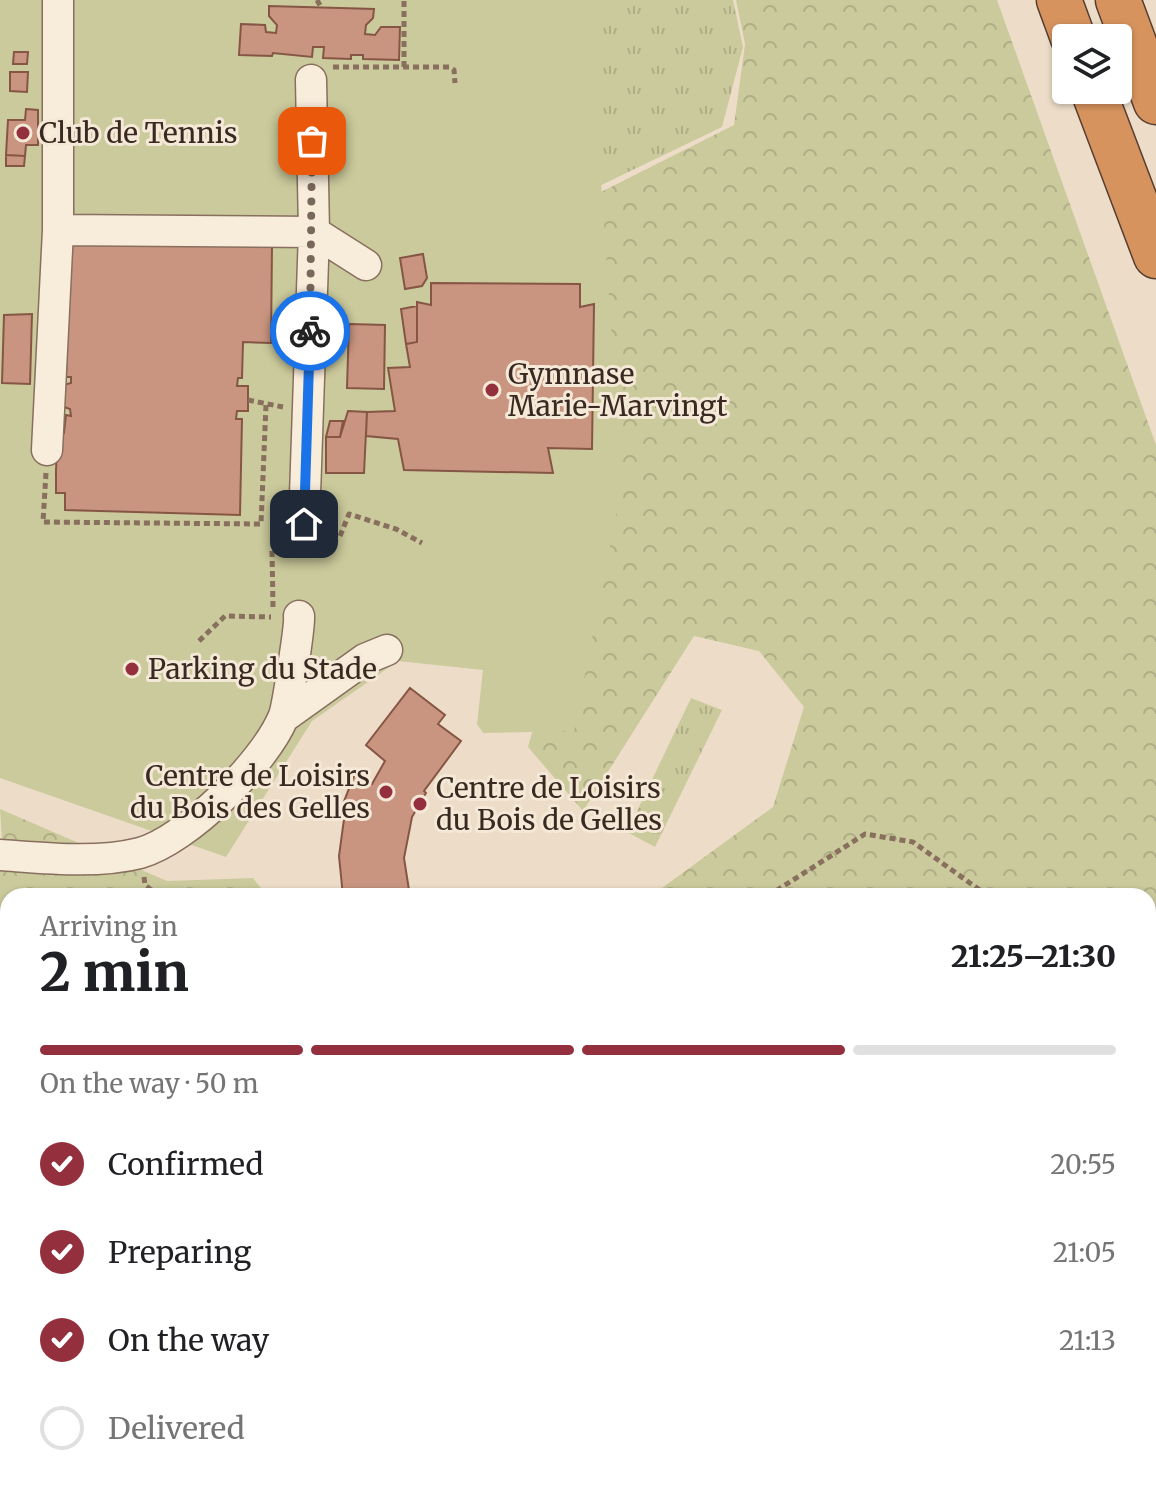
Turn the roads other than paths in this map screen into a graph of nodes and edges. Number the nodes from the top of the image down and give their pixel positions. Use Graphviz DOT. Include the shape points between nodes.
graph roads {
  1 [pos="58,0"];
  2 [pos="1059,0"];
  3 [pos="1118,0"];
  4 [pos="1068,24"];
  5 [pos="319,73"];
  6 [pos="1156,102"];
  7 [pos="1098,104"];
  8 [pos="58,230"];
  9 [pos="314,232"];
  10 [pos="1156,256"];
  11 [pos="366,265"];
  12 [pos="47,450"];
  13 [pos="293,525"];
  14 [pos="299,616"];
  15 [pos="387,650"];
  16 [pos="284,717"];
  17 [pos="14,856"];
  1 -- 8 [label="street"];
  2 -- 4 [label="highway"];
  3 -- 6 [label="highway"];
  5 -- 9 [label="street"];
  7 -- 10 [label="highway"];
  8 -- 9 [label="street"];
  8 -- 12 [label="street"];
  9 -- 11 [label="street"];
  9 -- 13 [label="street"];
  14 -- 16 [label="street"];
  15 -- 16 [label="street" via="365,659"];
  16 -- 17 [label="street" via="231,792 156,847 122,856"];
}
